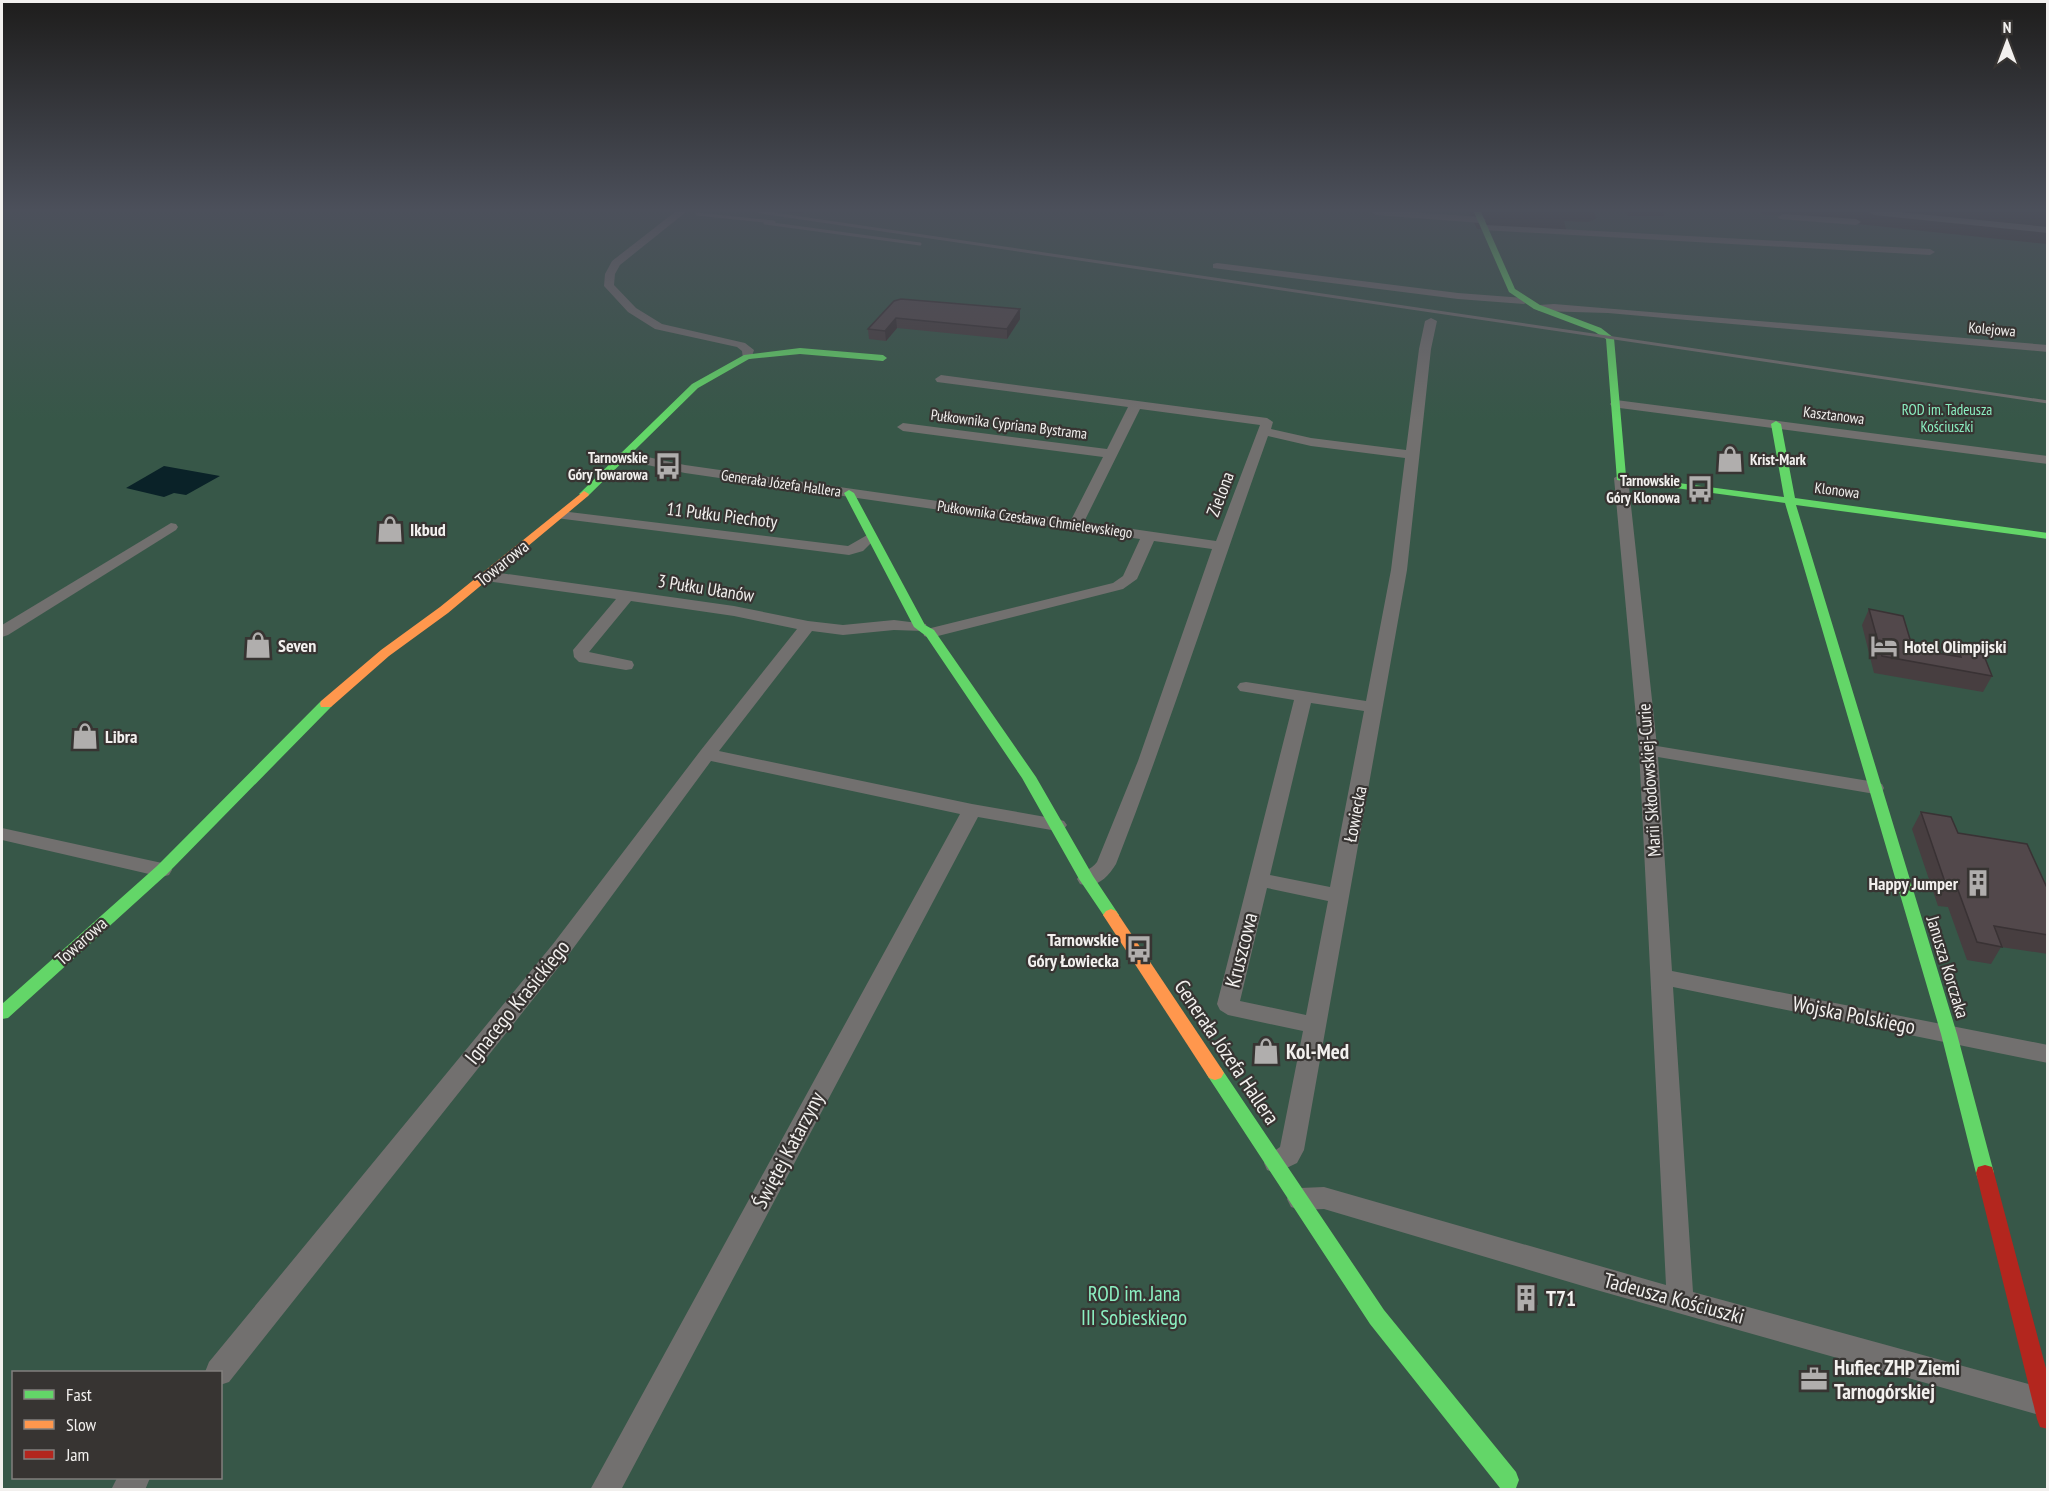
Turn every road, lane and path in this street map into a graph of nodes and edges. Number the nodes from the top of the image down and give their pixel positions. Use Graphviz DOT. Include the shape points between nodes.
graph roads {
  1 [pos="609,282"];
  2 [pos="1342,282"];
  3 [pos="1508,282"];
  4 [pos="1524,301"];
  5 [pos="1539,309"];
  6 [pos="1431,321"];
  7 [pos="2048,349"];
  8 [pos="747,357"];
  9 [pos="883,358"];
  10 [pos="941,379"];
  11 [pos="1616,404"];
  12 [pos="1136,405"];
  13 [pos="1776,424"];
  14 [pos="903,427"];
  15 [pos="1264,431"];
  16 [pos="1112,454"];
  17 [pos="1412,455"];
  18 [pos="624,456"];
  19 [pos="2048,460"];
  20 [pos="1621,478"];
  21 [pos="851,495"];
  22 [pos="1790,501"];
  23 [pos="561,515"];
  24 [pos="1076,524"];
  25 [pos="171,527"];
  26 [pos="1149,535"];
  27 [pos="871,536"];
  28 [pos="2048,536"];
  29 [pos="1221,546"];
  30 [pos="486,576"];
  31 [pos="627,596"];
  32 [pos="808,626"];
  33 [pos="925,630"];
  34 [pos="2,632"];
  35 [pos="626,665"];
  36 [pos="1246,687"];
  37 [pos="1304,696"];
  38 [pos="1374,708"];
  39 [pos="1648,750"];
  40 [pos="707,754"];
  41 [pos="1875,788"];
  42 [pos="972,810"];
  43 [pos="1057,825"];
  44 [pos="2,834"];
  45 [pos="162,870"];
  46 [pos="1087,879"];
  47 [pos="1258,879"];
  48 [pos="1339,896"];
  49 [pos="1661,977"];
  50 [pos="2,1013"];
  51 [pos="1315,1025"];
  52 [pos="1949,1034"];
  53 [pos="2048,1054"];
  54 [pos="1276,1163"];
  55 [pos="1300,1199"];
  56 [pos="1680,1299"];
  57 [pos="220,1371"];
  58 [pos="2046,1408"];
  59 [pos="1508,1480"];
  60 [pos="605,1490"];
  1 -- 8 [label="street" via="609,286 632,310 659,327 741,345 748,351"];
  2 -- 4 [label="street"];
  3 -- 4 [label="street"];
  4 -- 5 [label="street"];
  5 -- 7 [label="street, Kolejowa" via="1608,310"];
  5 -- 11 [label="street, Marii Skłodowskiej-Curie" via="1610,338"];
  6 -- 17 [label="street, Łowiecka"];
  8 -- 9 [label="street, Towarowa" via="800,351"];
  8 -- 18 [label="street, Towarowa" via="695,386"];
  10 -- 12 [label="street"];
  11 -- 13 [label="street, Kasztanowa"];
  11 -- 20 [label="street, Marii Skłodowskiej-Curie"];
  12 -- 15 [label="street" via="1267,422"];
  12 -- 16 [label="street"];
  13 -- 19 [label="street, Kasztanowa"];
  13 -- 22 [label="street, Janusza Korczaka"];
  14 -- 16 [label="street, Pułkownika Cypriana Bystrama"];
  15 -- 17 [label="street" via="1311,442"];
  15 -- 29 [label="street, Zielona"];
  16 -- 24 [label="street"];
  17 -- 38 [label="street, Łowiecka" via="1399,570"];
  18 -- 21 [label="street, Generała Józefa Hallera"];
  18 -- 23 [label="street, Towarowa"];
  20 -- 22 [label="street, Klonowa"];
  20 -- 39 [label="street, Marii Skłodowskiej-Curie"];
  21 -- 24 [label="street, Pułkownika Czesława Chmielewskiego"];
  21 -- 27 [label="street, Generała Józefa Hallera"];
  22 -- 28 [label="street, Klonowa"];
  22 -- 41 [label="street, Janusza Korczaka"];
  23 -- 27 [label="street, 11 Pułku Piechoty" via="849,551"];
  23 -- 30 [label="street, Towarowa"];
  24 -- 26 [label="street, Pułkownika Czesława Chmielewskiego"];
  25 -- 34 [label="street"];
  26 -- 29 [label="street, Pułkownika Czesława Chmielewskiego"];
  26 -- 33 [label="street" via="1129,579 1118,586"];
  27 -- 33 [label="street, Generała Józefa Hallera"];
  29 -- 46 [label="street, Zielona" via="1147,761 1110,854 1099,874"];
  30 -- 31 [label="street, 3 Pułku Ułanów"];
  30 -- 45 [label="street, Towarowa" via="337,693"];
  31 -- 32 [label="street, 3 Pułku Ułanów"];
  31 -- 35 [label="street" via="580,653 585,658"];
  32 -- 33 [label="street, 3 Pułku Ułanów" via="843,630 894,625"];
  32 -- 40 [label="street, Ignacego Krasickiego"];
  33 -- 43 [label="street, Generała Józefa Hallera" via="1029,777"];
  36 -- 37 [label="street"];
  37 -- 38 [label="street"];
  37 -- 47 [label="street, Kruszcowa"];
  38 -- 48 [label="street, Łowiecka"];
  39 -- 41 [label="street"];
  39 -- 49 [label="street, Marii Skłodowskiej-Curie"];
  40 -- 42 [label="street"];
  40 -- 57 [label="street, Ignacego Krasickiego" via="561,949"];
  41 -- 52 [label="street, Janusza Korczaka"];
  42 -- 43 [label="street"];
  42 -- 60 [label="street, Świętej Katarzyny"];
  43 -- 46 [label="street, Generała Józefa Hallera"];
  44 -- 45 [label="street"];
  45 -- 50 [label="street, Towarowa"];
  46 -- 54 [label="street, Generała Józefa Hallera"];
  47 -- 48 [label="street"];
  47 -- 51 [label="street, Kruszcowa" via="1228,1004"];
  48 -- 51 [label="street, Łowiecka"];
  49 -- 52 [label="street, Wojska Polskiego"];
  49 -- 56 [label="street, Marii Skłodowskiej-Curie"];
  51 -- 54 [label="street, Łowiecka" via="1292,1150"];
  52 -- 53 [label="street, Wojska Polskiego"];
  52 -- 58 [label="street, Janusza Korczaka"];
  54 -- 55 [label="street, Generała Józefa Hallera"];
  55 -- 56 [label="street, Tadeusza Kościuszki" via="1324,1198 1502,1252"];
  55 -- 59 [label="street, Generała Józefa Hallera" via="1377,1317"];
  56 -- 58 [label="street, Tadeusza Kościuszki"];
}
